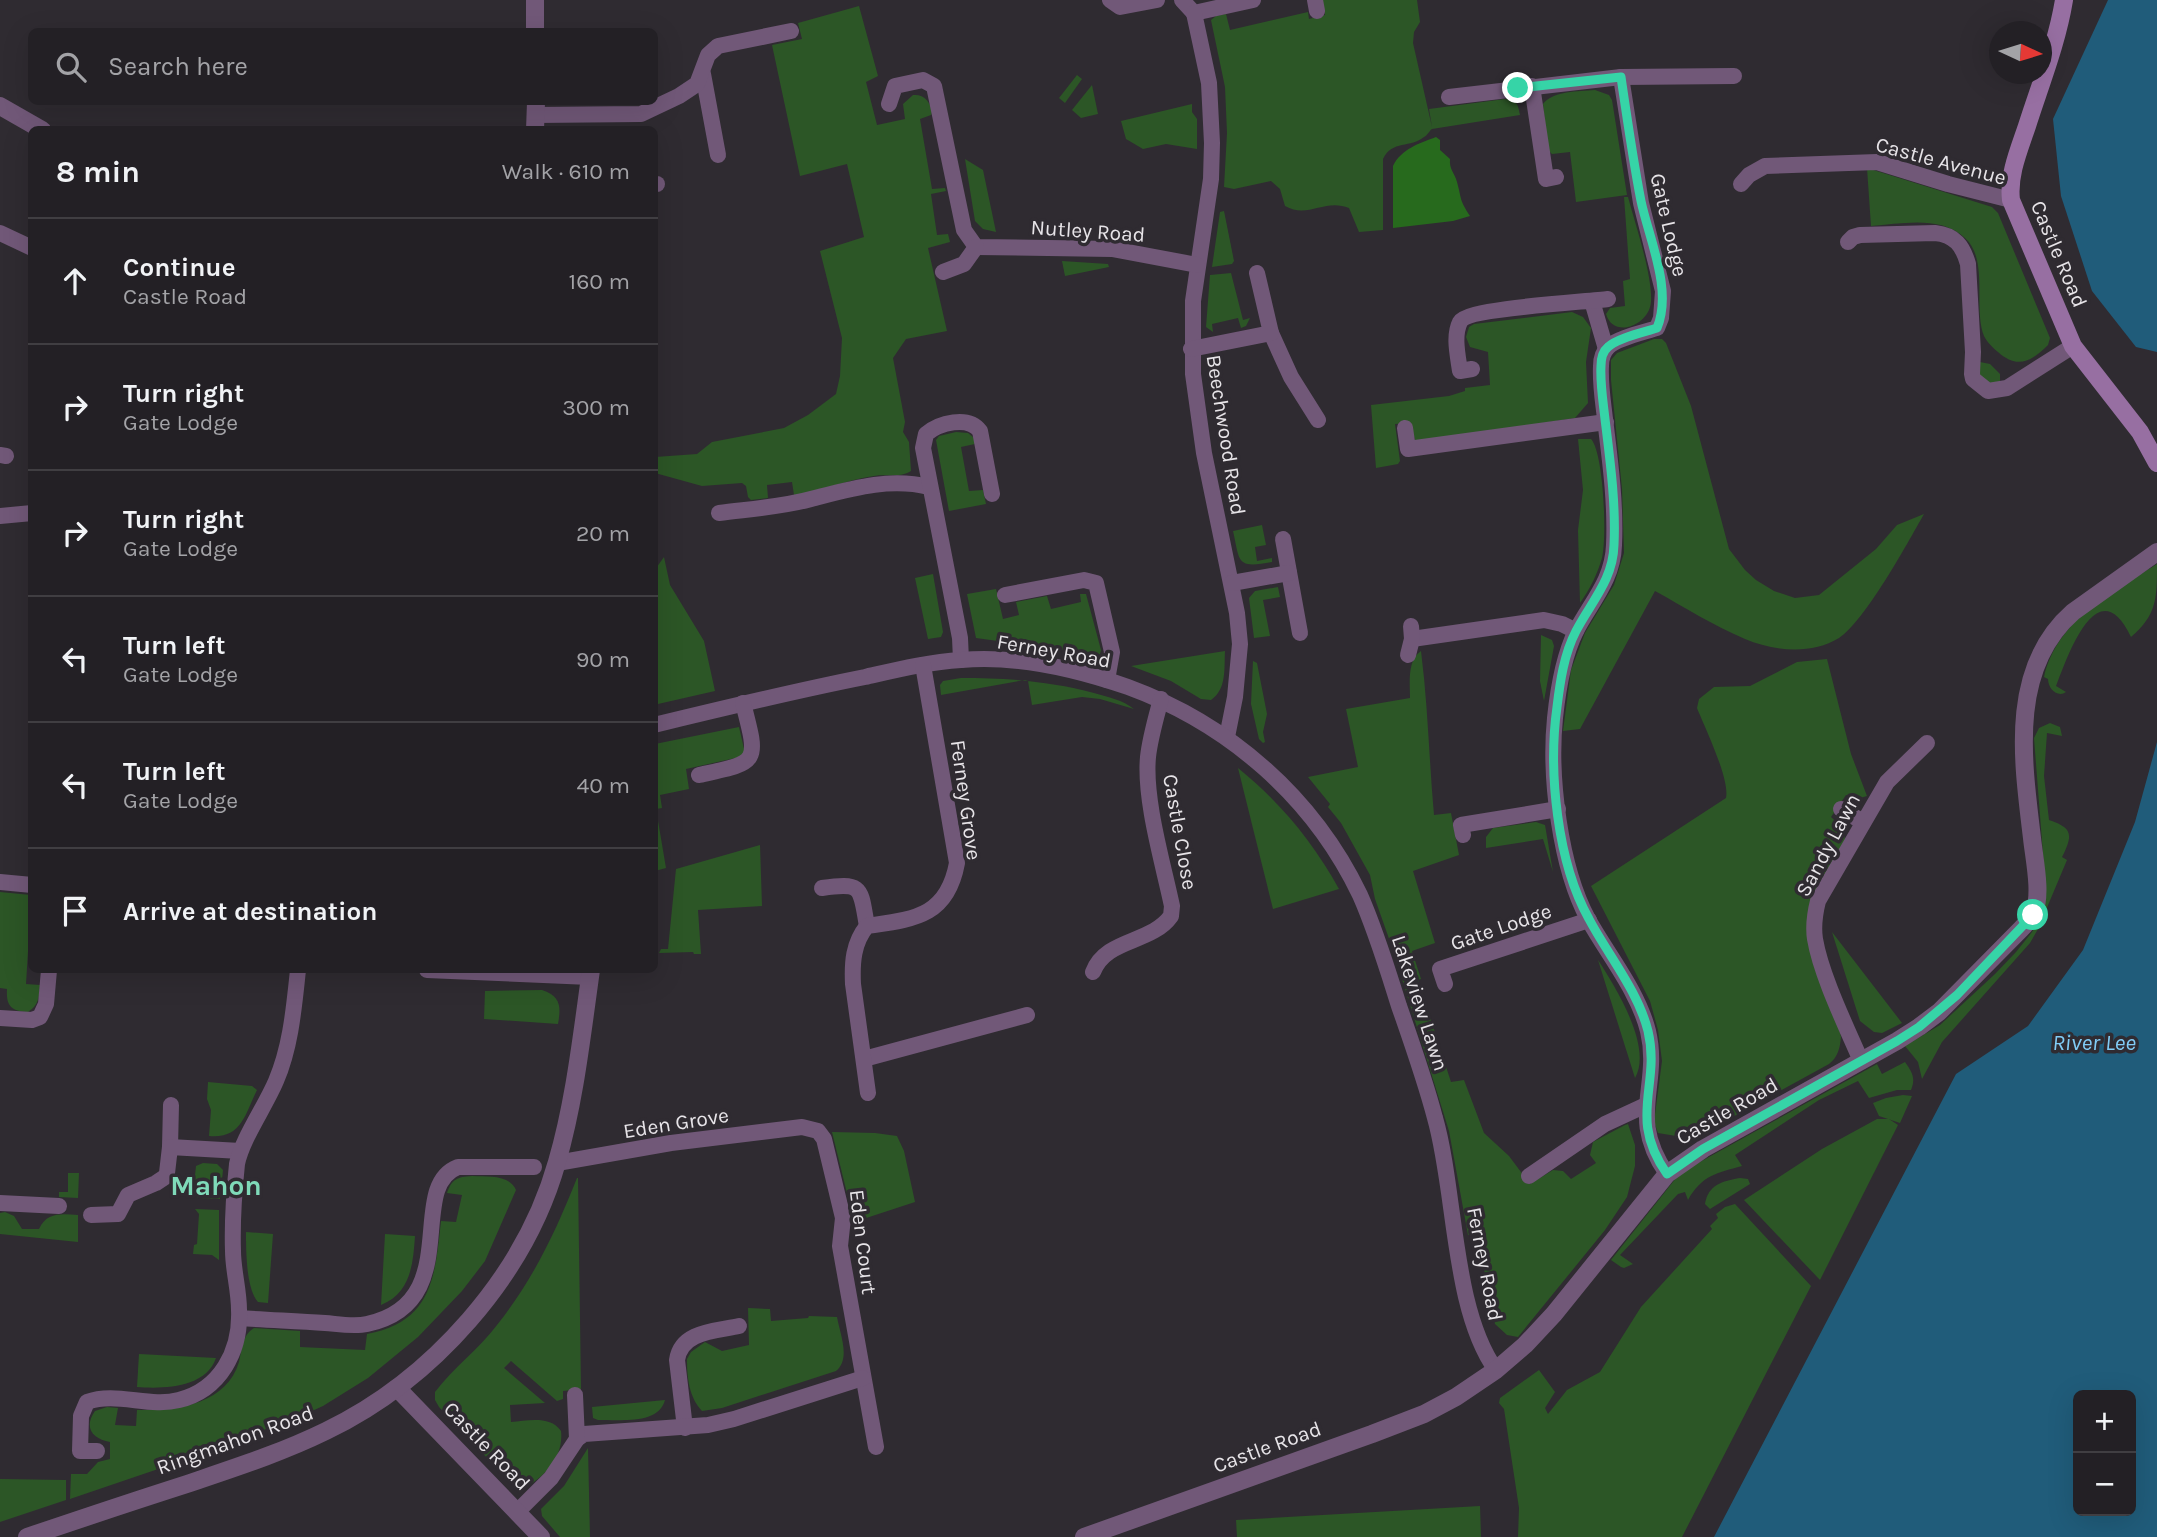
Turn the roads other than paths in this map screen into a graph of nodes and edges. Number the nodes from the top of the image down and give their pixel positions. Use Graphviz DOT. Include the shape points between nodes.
graph roads {
  1 [pos="535,0"];
  2 [pos="1110,0"];
  3 [pos="1157,0"];
  4 [pos="1182,0"];
  5 [pos="1253,0"];
  6 [pos="2064,0"];
  7 [pos="1194,13"];
  8 [pos="535,28"];
  9 [pos="791,31"];
  10 [pos="703,74"];
  11 [pos="1734,76"];
  12 [pos="1621,77"];
  13 [pos="1532,86"];
  14 [pos="1449,97"];
  15 [pos="889,104"];
  16 [pos="0,106"];
  17 [pos="535,115"];
  18 [pos="641,122"];
  19 [pos="35,126"];
  20 [pos="719,155"];
  21 [pos="1556,177"];
  22 [pos="1741,184"];
  23 [pos="2011,201"];
  24 [pos="0,233"];
  25 [pos="1848,242"];
  26 [pos="28,246"];
  27 [pos="976,247"];
  28 [pos="1197,265"];
  29 [pos="943,272"];
  30 [pos="1257,273"];
  31 [pos="1271,333"];
  32 [pos="2073,346"];
  33 [pos="1191,349"];
  34 [pos="1606,349"];
  35 [pos="1472,369"];
  36 [pos="1318,420"];
  37 [pos="1606,422"];
  38 [pos="1405,428"];
  39 [pos="2157,463"];
  40 [pos="929,487"];
  41 [pos="992,494"];
  42 [pos="28,513"];
  43 [pos="719,513"];
  44 [pos="0,516"];
  45 [pos="1283,539"];
  46 [pos="2157,552"];
  47 [pos="1289,573"];
  48 [pos="1232,583"];
  49 [pos="1005,595"];
  50 [pos="1576,631"];
  51 [pos="1300,633"];
  52 [pos="1410,640"];
  53 [pos="961,660"];
  54 [pos="923,665"];
  55 [pos="1107,680"];
  56 [pos="1161,699"];
  57 [pos="743,703"];
  58 [pos="658,724"];
  59 [pos="1227,737"];
  60 [pos="1927,743"];
  61 [pos="699,775"];
  62 [pos="1841,808"];
  63 [pos="1558,809"];
  64 [pos="1863,822"];
  65 [pos="1463,835"];
  66 [pos="1343,863"];
  67 [pos="0,882"];
  68 [pos="28,885"];
  69 [pos="822,888"];
  70 [pos="1589,920"];
  71 [pos="867,926"];
  72 [pos="1093,972"];
  73 [pos="49,973"];
  74 [pos="298,973"];
  75 [pos="590,973"];
  76 [pos="1445,984"];
  77 [pos="1027,1014"];
  78 [pos="0,1018"];
  79 [pos="864,1059"];
  80 [pos="1861,1061"];
  81 [pos="868,1093"];
  82 [pos="171,1105"];
  83 [pos="1646,1105"];
  84 [pos="802,1127"];
  85 [pos="170,1147"];
  86 [pos="240,1151"];
  87 [pos="1445,1161"];
  88 [pos="557,1163"];
  89 [pos="534,1167"];
  90 [pos="1667,1174"];
  91 [pos="1529,1176"];
  92 [pos="0,1203"];
  93 [pos="60,1206"];
  94 [pos="91,1215"];
  95 [pos="239,1318"];
  96 [pos="739,1326"];
  97 [pos="1496,1370"];
  98 [pos="863,1378"];
  99 [pos="397,1388"];
  100 [pos="575,1395"];
  101 [pos="685,1428"];
  102 [pos="577,1439"];
  103 [pos="876,1447"];
  104 [pos="88,1451"];
  105 [pos="518,1511"];
  106 [pos="27,1537"];
  107 [pos="541,1537"];
  108 [pos="1084,1537"];
  1 -- 8 [label="street"];
  2 -- 3 [label="street" via="1120,7"];
  4 -- 7 [label="street"];
  5 -- 7 [label="street"];
  6 -- 23 [label="main road, Castle Road" via="2014,168"];
  7 -- 28 [label="street, Beechwood Road" via="1209,83 1212,143"];
  9 -- 10 [label="street" via="718,46 708,55"];
  10 -- 18 [label="street" via="690,90"];
  10 -- 20 [label="street"];
  11 -- 12 [label="street"];
  12 -- 13 [label="street"];
  12 -- 34 [label="street, Gate Lodge" via="1663,307 1657,328"];
  13 -- 14 [label="street"];
  13 -- 21 [label="street" via="1546,179"];
  15 -- 27 [label="street" via="895,86 923,80 934,86 964,230"];
  16 -- 19 [label="street"];
  17 -- 18 [label="street"];
  22 -- 23 [label="street, Castle Avenue" via="1765,166 1877,162"];
  23 -- 32 [label="main road, Castle Road"];
  24 -- 26 [label="street"];
  25 -- 32 [label="street" via="1860,235 1935,233 1959,243 1968,264 1972,374 1988,391 2007,388"];
  27 -- 28 [label="street, Nutley Road" via="1112,249"];
  27 -- 29 [label="street" via="964,264"];
  28 -- 33 [label="street, Beechwood Road"];
  30 -- 31 [label="street"];
  31 -- 33 [label="street"];
  31 -- 36 [label="street"];
  32 -- 39 [label="main road, Castle Road" via="2132,421"];
  33 -- 48 [label="street, Beechwood Road" via="1204,453"];
  34 -- 35 [label="street, Gate Lodge" via="1600,300 1486,311 1460,323 1460,371"];
  34 -- 37 [label="street, Gate Lodge" via="1601,368"];
  37 -- 38 [label="street" via="1408,449"];
  37 -- 50 [label="street, Gate Lodge" via="1613,557 1602,590"];
  40 -- 41 [label="street" via="923,440 931,430 965,421 980,431"];
  40 -- 43 [label="street" via="902,483 858,487 810,500"];
  40 -- 53 [label="street"];
  42 -- 44 [label="street"];
  45 -- 47 [label="street"];
  46 -- 80 [label="street, Castle Road" via="2063,621 2036,667 2023,731 2036,873 2033,915 1940,1012"];
  47 -- 48 [label="street"];
  47 -- 51 [label="street"];
  48 -- 59 [label="street, Beechwood Road" via="1240,645"];
  49 -- 55 [label="street" via="1084,580 1096,583 1112,652"];
  50 -- 52 [label="street" via="1544,621"];
  50 -- 63 [label="street, Gate Lodge" via="1563,670 1555,720"];
  53 -- 54 [label="street, Ferney Road"];
  53 -- 55 [label="street, Ferney Road" via="1021,662"];
  54 -- 57 [label="street, Ferney Road"];
  54 -- 71 [label="street, Ferney Grove" via="956,871 940,904 928,913"];
  55 -- 56 [label="street, Ferney Road"];
  56 -- 59 [label="street, Ferney Road"];
  56 -- 72 [label="street, Castle Close" via="1147,768 1171,916 1156,931 1110,950"];
  57 -- 58 [label="street, Ferney Road"];
  57 -- 61 [label="street" via="751,757 738,767"];
  59 -- 66 [label="street, Ferney Road" via="1282,784"];
  60 -- 64 [label="street, Sandy Lawn" via="1887,782"];
  62 -- 64 [label="street"];
  63 -- 65 [label="street" via="1461,825"];
  63 -- 70 [label="street, Gate Lodge" via="1569,870"];
  64 -- 80 [label="street, Sandy Lawn" via="1818,901 1814,929 1823,966"];
  66 -- 87 [label="street, Lakeview Lawn" via="1382,952 1436,1118"];
  67 -- 68 [label="street"];
  69 -- 71 [label="street" via="854,886 861,896"];
  70 -- 76 [label="street, Gate Lodge" via="1440,970"];
  70 -- 83 [label="street, Gate Lodge" via="1647,1028 1651,1060"];
  71 -- 79 [label="street" via="857,941 852,968"];
  73 -- 78 [label="street" via="40,1017"];
  74 -- 86 [label="street" via="284,1056"];
  75 -- 88 [label="street, Ringmahon Road"];
  77 -- 79 [label="street"];
  79 -- 81 [label="street"];
  80 -- 90 [label="street, Castle Road"];
  82 -- 85 [label="street"];
  83 -- 90 [label="street, Gate Lodge" via="1650,1141"];
  83 -- 91 [label="street" via="1605,1124"];
  84 -- 88 [label="street, Eden Grove"];
  84 -- 98 [label="street, Eden Court" via="818,1131 824,1139 843,1218 840,1246"];
  85 -- 86 [label="street"];
  85 -- 94 [label="street" via="162,1179 128,1195 118,1214"];
  86 -- 95 [label="street" via="232,1254"];
  87 -- 97 [label="street, Ferney Road" via="1470,1311"];
  88 -- 99 [label="street, Ringmahon Road" via="529,1230 487,1300 461,1331"];
  89 -- 95 [label="street" via="451,1170 436,1198 423,1279 413,1298 397,1312 362,1325"];
  90 -- 97 [label="street, Castle Road" via="1554,1314"];
  92 -- 93 [label="street"];
  95 -- 104 [label="street" via="226,1367 195,1395 162,1403 87,1402 81,1416"];
  96 -- 101 [label="street" via="693,1337 678,1350"];
  97 -- 108 [label="street, Castle Road" via="1424,1414"];
  98 -- 101 [label="street" via="734,1419"];
  98 -- 103 [label="street, Eden Court"];
  99 -- 105 [label="street, Castle Road"];
  99 -- 106 [label="street, Ringmahon Road" via="327,1431 282,1450"];
  100 -- 102 [label="street"];
  101 -- 102 [label="street" via="584,1434"];
  102 -- 105 [label="street" via="551,1478"];
  105 -- 107 [label="street, Castle Road"];
}
